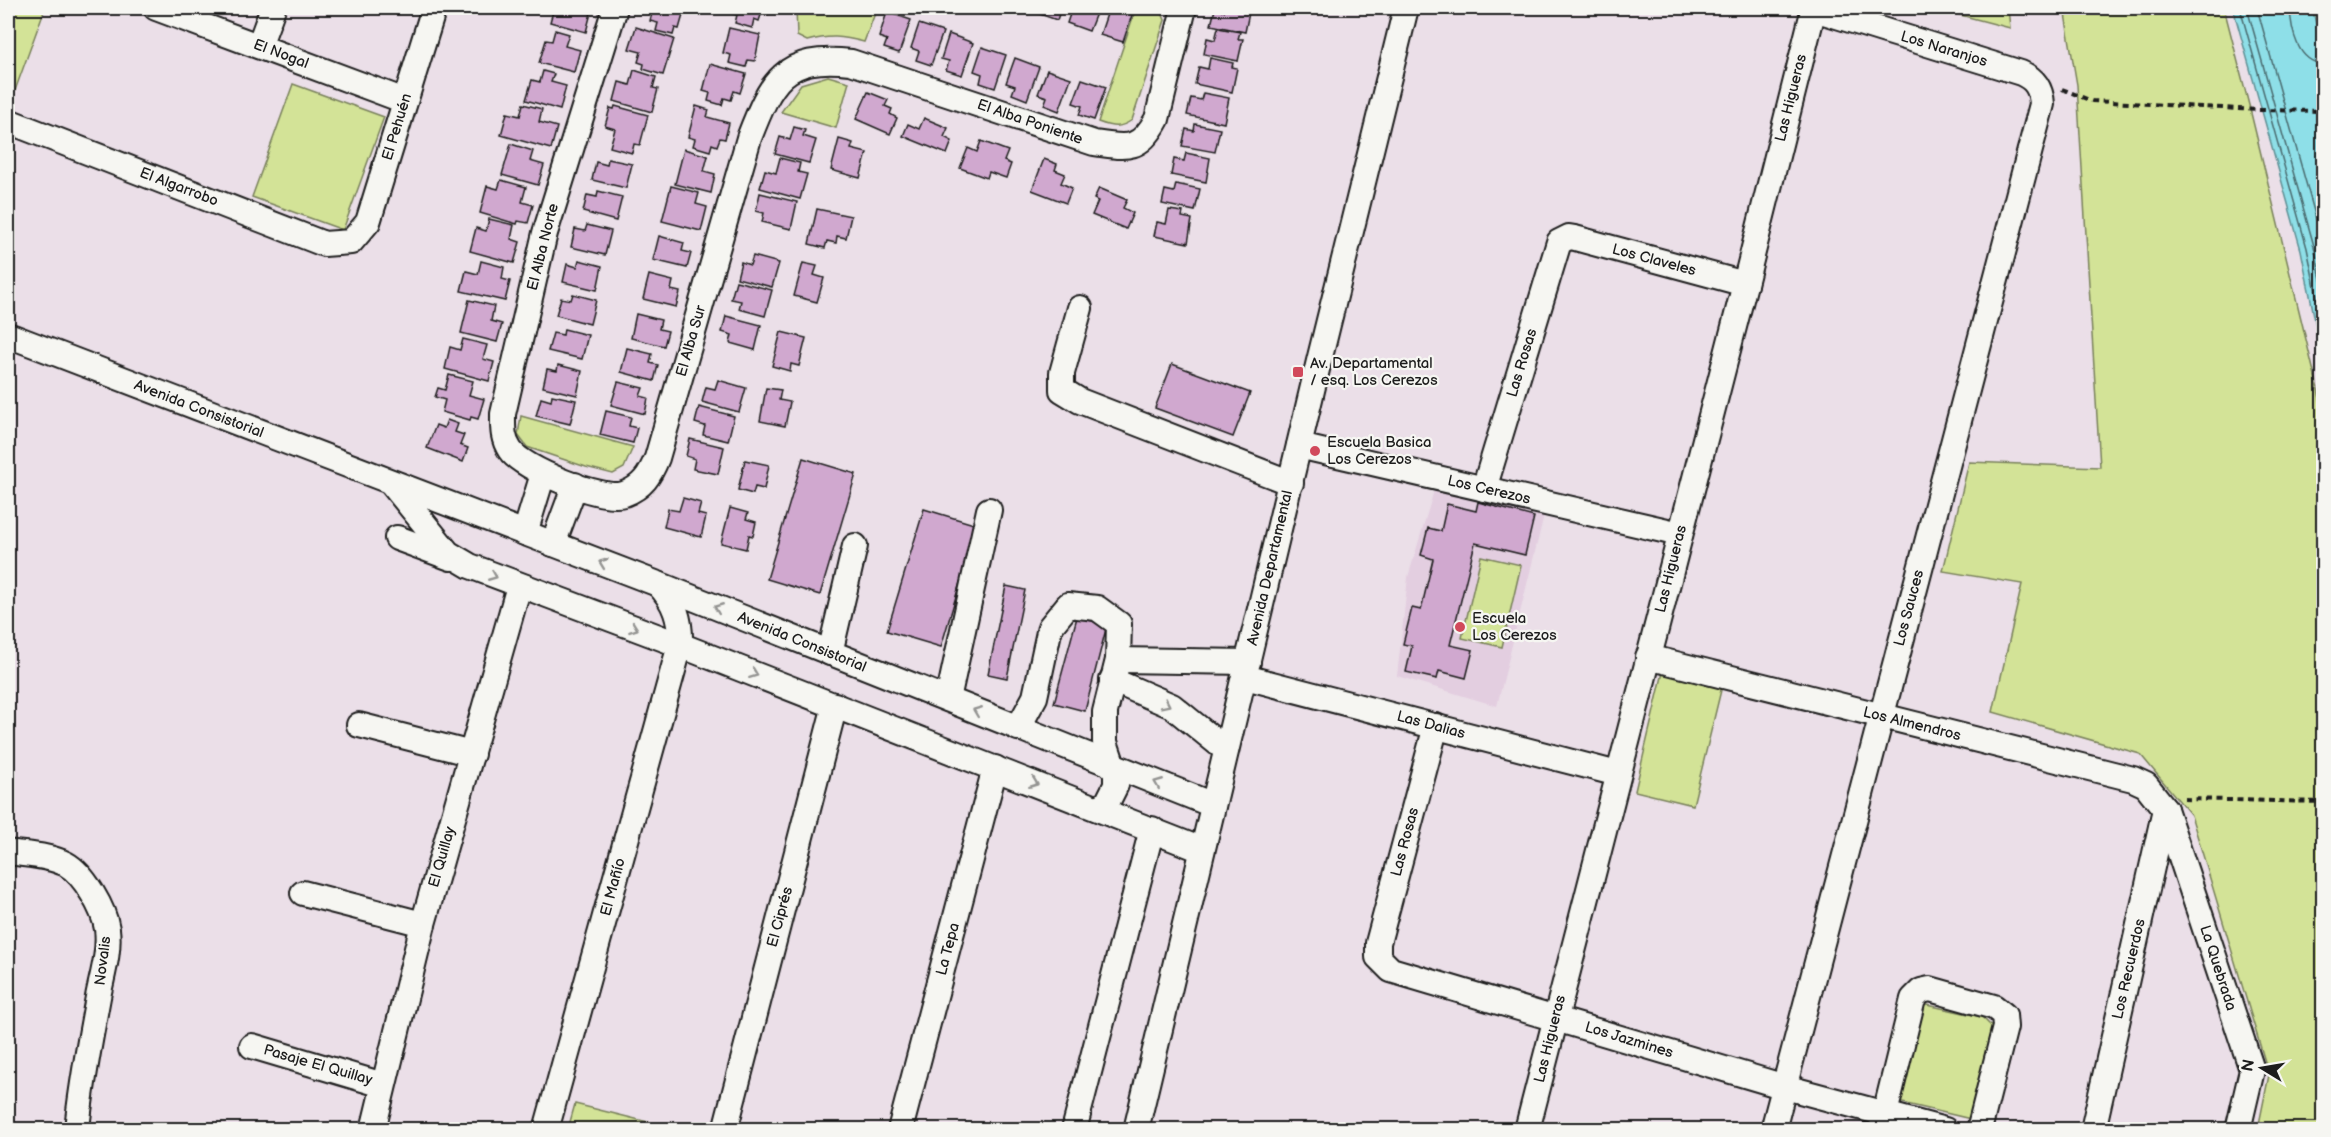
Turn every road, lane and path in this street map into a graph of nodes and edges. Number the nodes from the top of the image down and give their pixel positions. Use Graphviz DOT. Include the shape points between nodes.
graph roads {
  1 [pos="156,8"];
  2 [pos="273,8"];
  3 [pos="434,8"];
  4 [pos="615,8"];
  5 [pos="1184,8"];
  6 [pos="1406,8"];
  7 [pos="1813,8"];
  8 [pos="259,46"];
  9 [pos="784,74"];
  10 [pos="2038,86"];
  11 [pos="405,101"];
  12 [pos="2324,111"];
  13 [pos="8,121"];
  14 [pos="1564,239"];
  15 [pos="351,242"];
  16 [pos="1745,285"];
  17 [pos="1080,308"];
  18 [pos="8,335"];
  19 [pos="1299,446"];
  20 [pos="543,474"];
  21 [pos="390,482"];
  22 [pos="1290,483"];
  23 [pos="575,485"];
  24 [pos="1484,489"];
  25 [pos="989,510"];
  26 [pos="471,513"];
  27 [pos="525,533"];
  28 [pos="1680,534"];
  29 [pos="397,538"];
  30 [pos="435,538"];
  31 [pos="553,544"];
  32 [pos="855,546"];
  33 [pos="458,560"];
  34 [pos="658,584"];
  35 [pos="519,586"];
  36 [pos="680,645"];
  37 [pos="830,653"];
  38 [pos="1648,657"];
  39 [pos="1246,669"];
  40 [pos="1115,670"];
  41 [pos="948,699"];
  42 [pos="835,705"];
  43 [pos="1880,717"];
  44 [pos="359,725"];
  45 [pos="1436,726"];
  46 [pos="1018,728"];
  47 [pos="1227,750"];
  48 [pos="472,754"];
  49 [pos="1112,765"];
  50 [pos="995,768"];
  51 [pos="1618,774"];
  52 [pos="2324,802"];
  53 [pos="2162,803"];
  54 [pos="1213,805"];
  55 [pos="1098,808"];
  56 [pos="1152,829"];
  57 [pos="1202,850"];
  58 [pos="8,852"];
  59 [pos="303,893"];
  60 [pos="423,924"];
  61 [pos="1378,957"];
  62 [pos="1555,1018"];
  63 [pos="252,1046"];
  64 [pos="383,1085"];
  65 [pos="1785,1087"];
  66 [pos="1883,1121"];
  67 [pos="77,1130"];
  68 [pos="373,1130"];
  69 [pos="546,1130"];
  70 [pos="725,1130"];
  71 [pos="900,1130"];
  72 [pos="1074,1130"];
  73 [pos="1136,1130"];
  74 [pos="1527,1130"];
  75 [pos="1773,1130"];
  76 [pos="1945,1130"];
  77 [pos="1979,1130"];
  78 [pos="2093,1130"];
  79 [pos="2238,1130"];
  1 -- 8 [label="street, El Nogal"];
  2 -- 8 [label="street"];
  3 -- 11 [label="street, El Pehuén"];
  4 -- 20 [label="street, El Alba Norte" via="545,233 503,414 502,435 511,452"];
  5 -- 9 [label="street, El Alba Poniente" via="1156,119 1148,135 1136,145 1094,143 851,62 825,59"];
  6 -- 19 [label="street, Avenida Departamental"];
  7 -- 10 [label="street, Los Naranjos" via="2020,73"];
  7 -- 16 [label="street, Las Higueras"];
  8 -- 11 [label="street, El Nogal"];
  9 -- 23 [label="street, El Alba Sur" via="769,92 749,138 649,476 637,488 621,495"];
  10 -- 12 [label="path" via="2058,87 2092,101"];
  10 -- 43 [label="street, Los Sauces" via="2040,112"];
  11 -- 15 [label="street, El Pehuén" via="368,222"];
  13 -- 15 [label="street, El Algarrobo" via="324,244"];
  14 -- 16 [label="street, Los Claveles" via="1575,238"];
  14 -- 24 [label="street, Las Rosas" via="1557,247"];
  16 -- 28 [label="street, Las Higueras"];
  17 -- 22 [label="street" via="1062,373 1062,390 1080,401"];
  18 -- 21 [label="street, Avenida Consistorial"];
  19 -- 22 [label="street, Avenida Departamental"];
  19 -- 24 [label="street, Los Cerezos"];
  20 -- 23 [label="street, El Alba Norte"];
  20 -- 27 [label="street"];
  21 -- 26 [label="street, Avenida Consistorial"];
  21 -- 30 [label="street"];
  22 -- 39 [label="street, Avenida Departamental"];
  23 -- 31 [label="street"];
  24 -- 28 [label="street, Los Cerezos"];
  25 -- 41 [label="street"];
  26 -- 27 [label="street, Avenida Consistorial"];
  26 -- 30 [label="street" via="449,515 442,520"];
  27 -- 31 [label="street, Avenida Consistorial"];
  28 -- 38 [label="street, Las Higueras"];
  29 -- 33 [label="street"];
  30 -- 33 [label="street"];
  34 -- 31 [label="street, Avenida Consistorial, one-way"];
  32 -- 37 [label="street"];
  33 -- 35 [label="street, one-way"];
  34 -- 36 [label="street, El Mañío" via="679,618"];
  37 -- 34 [label="street, Avenida Consistorial, one-way"];
  35 -- 36 [label="street, one-way"];
  35 -- 48 [label="street, El Quillay"];
  36 -- 42 [label="street, one-way"];
  36 -- 69 [label="street, El Mañío"];
  37 -- 41 [label="street, Avenida Consistorial"];
  38 -- 43 [label="street, Los Almendros"];
  38 -- 51 [label="street, Las Higueras"];
  39 -- 40 [label="street, Las Dalias"];
  39 -- 45 [label="street, Las Dalias"];
  39 -- 47 [label="street, Avenida Departamental"];
  40 -- 46 [label="street" via="1119,624 1097,608 1068,605 1050,627 1035,697"];
  40 -- 47 [label="street, one-way" via="1172,706"];
  40 -- 49 [label="street" via="1105,712 1105,742"];
  46 -- 41 [label="street, Avenida Consistorial, one-way"];
  42 -- 50 [label="street"];
  42 -- 70 [label="street, El Ciprés"];
  43 -- 53 [label="street, Los Almendros" via="2133,779 2146,785"];
  43 -- 65 [label="street, Los Sauces"];
  44 -- 48 [label="street"];
  45 -- 51 [label="street, Las Dalias"];
  45 -- 61 [label="street, Las Rosas" via="1377,943"];
  46 -- 49 [label="street, Avenida Consistorial"];
  47 -- 54 [label="street, Avenida Departamental"];
  48 -- 60 [label="street, El Quillay"];
  54 -- 49 [label="street, Avenida Consistorial, one-way"];
  49 -- 55 [label="street" via="1116,785 1107,803"];
  50 -- 55 [label="street, one-way"];
  50 -- 71 [label="street, La Tepa"];
  51 -- 62 [label="street, Las Higueras"];
  52 -- 53 [label="path"];
  53 -- 78 [label="street, Los Recuerdos"];
  53 -- 79 [label="street, La Quebrada" via="2252,1070"];
  54 -- 57 [label="street, Avenida Departamental"];
  55 -- 56 [label="street"];
  56 -- 57 [label="street"];
  56 -- 72 [label="street"];
  57 -- 73 [label="street, Avenida Departamental"];
  58 -- 67 [label="street, Novalis" via="48,858 80,874 101,909 107,929"];
  59 -- 60 [label="street"];
  60 -- 64 [label="street, El Quillay"];
  61 -- 62 [label="street, Los Jazmines" via="1391,970"];
  62 -- 65 [label="street, Los Jazmines"];
  62 -- 74 [label="street, Las Higueras"];
  63 -- 64 [label="street, Pasaje El Quillay"];
  64 -- 68 [label="street, El Quillay"];
  65 -- 66 [label="street, Los Jazmines"];
  65 -- 75 [label="street, Los Sauces"];
  66 -- 76 [label="street, Los Jazmines"];
  66 -- 77 [label="street" via="1913,999 1930,989 1994,1007 2004,1015 2005,1027"];
}
